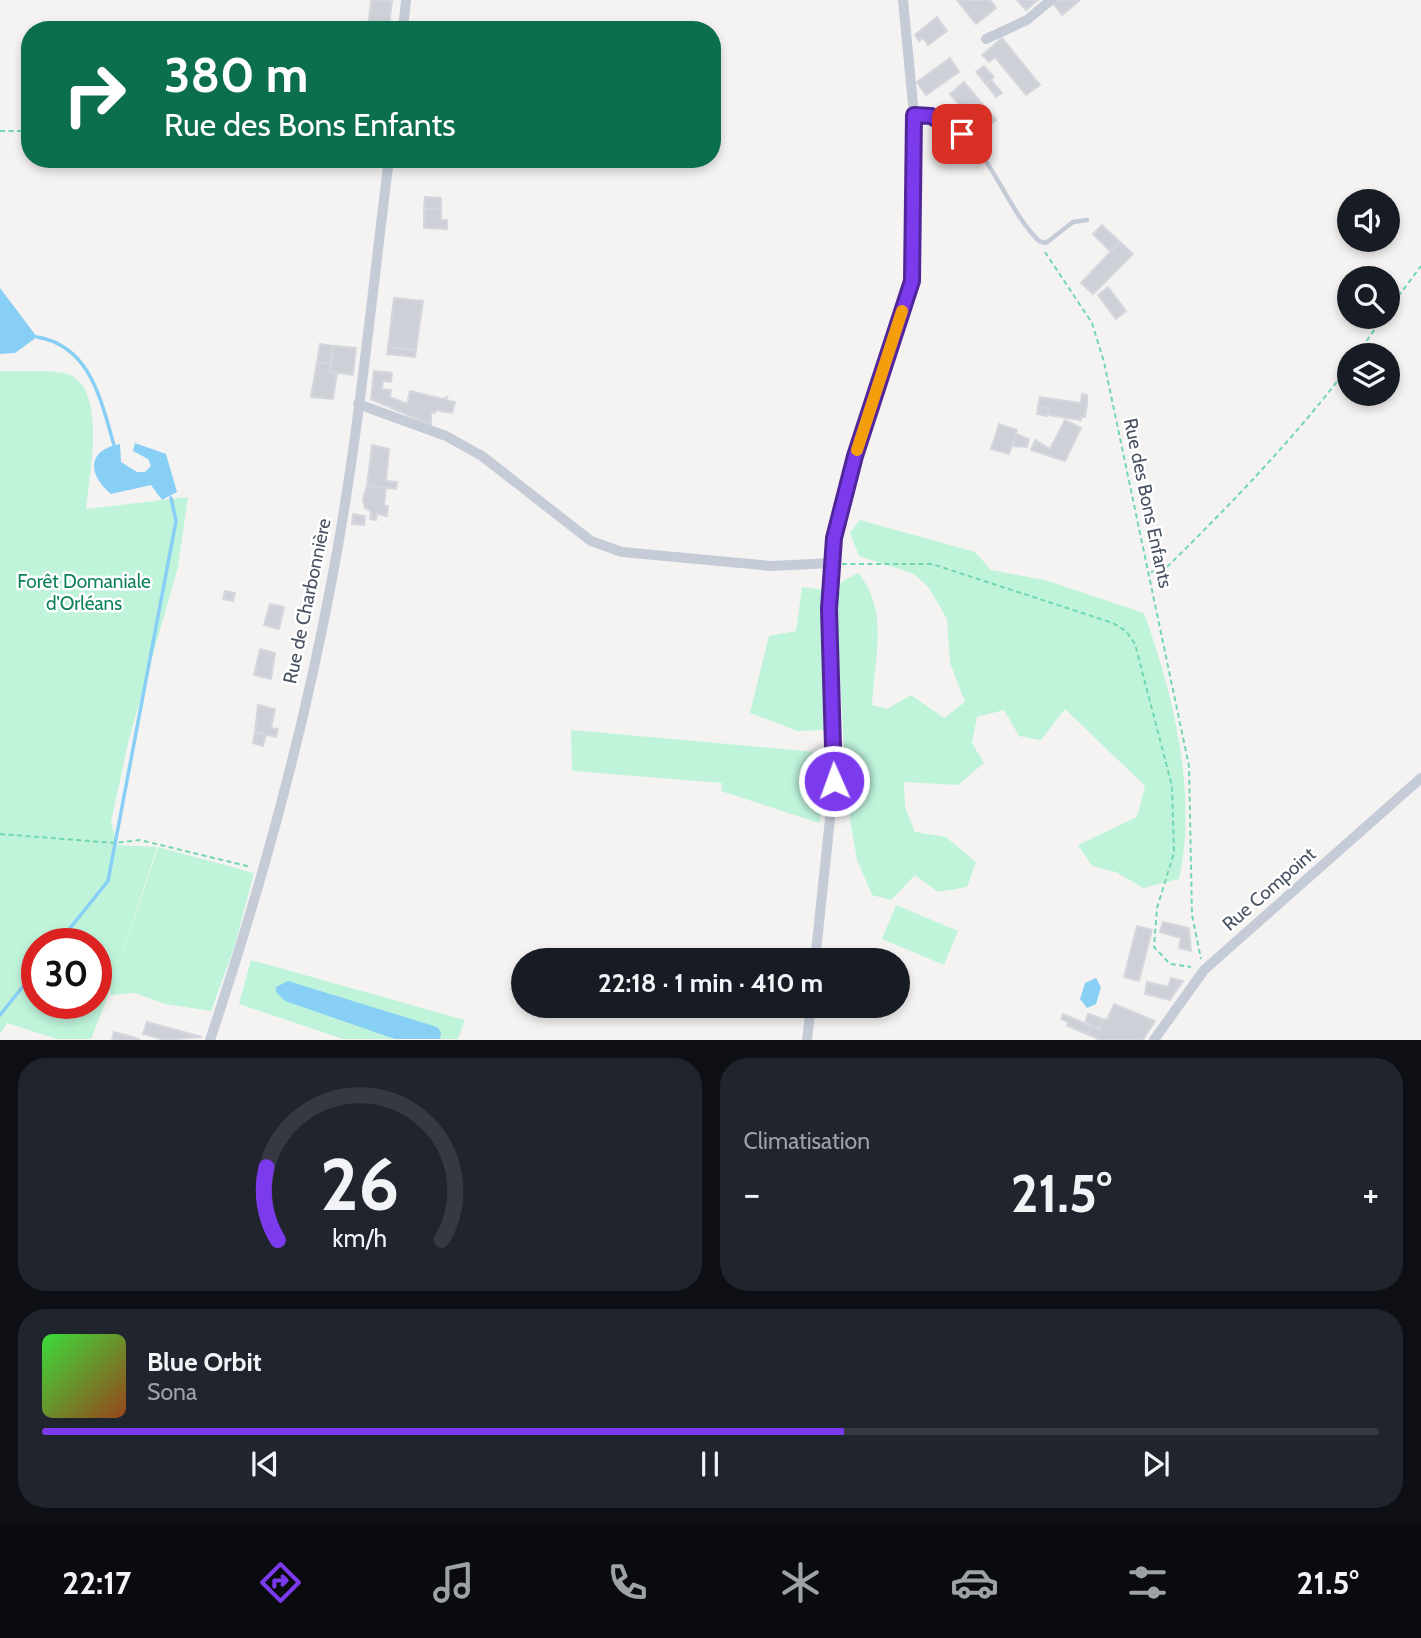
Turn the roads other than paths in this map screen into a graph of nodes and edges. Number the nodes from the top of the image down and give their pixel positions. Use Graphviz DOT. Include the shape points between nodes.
graph roads {
  1 [pos="406,0"];
  2 [pos="902,0"];
  3 [pos="1051,0"];
  4 [pos="404,21"];
  5 [pos="986,39"];
  6 [pos="914,115"];
  7 [pos="388,168"];
  8 [pos="1087,220"];
  9 [pos="358,404"];
  10 [pos="837,563"];
  11 [pos="1421,778"];
  12 [pos="816,948"];
  13 [pos="810,1018"];
  14 [pos="210,1040"];
  15 [pos="807,1040"];
  16 [pos="1154,1040"];
  1 -- 4 [label="street"];
  2 -- 6 [label="street"];
  3 -- 5 [label="street" via="1027,20"];
  6 -- 8 [label="lane" via="931,116 971,141 1039,241 1046,243 1073,222"];
  6 -- 10 [label="street" via="912,281 855,456 834,538"];
  7 -- 9 [label="street, Rue de Charbonnière"];
  9 -- 10 [label="street" via="470,449 580,534 622,552 771,566"];
  9 -- 14 [label="street, Rue de Charbonnière" via="331,586 290,766 242,944"];
  10 -- 12 [label="street" via="829,609 834,781"];
  11 -- 16 [label="street, Rue Compoint" via="1204,970"];
  13 -- 15 [label="street"];
}
